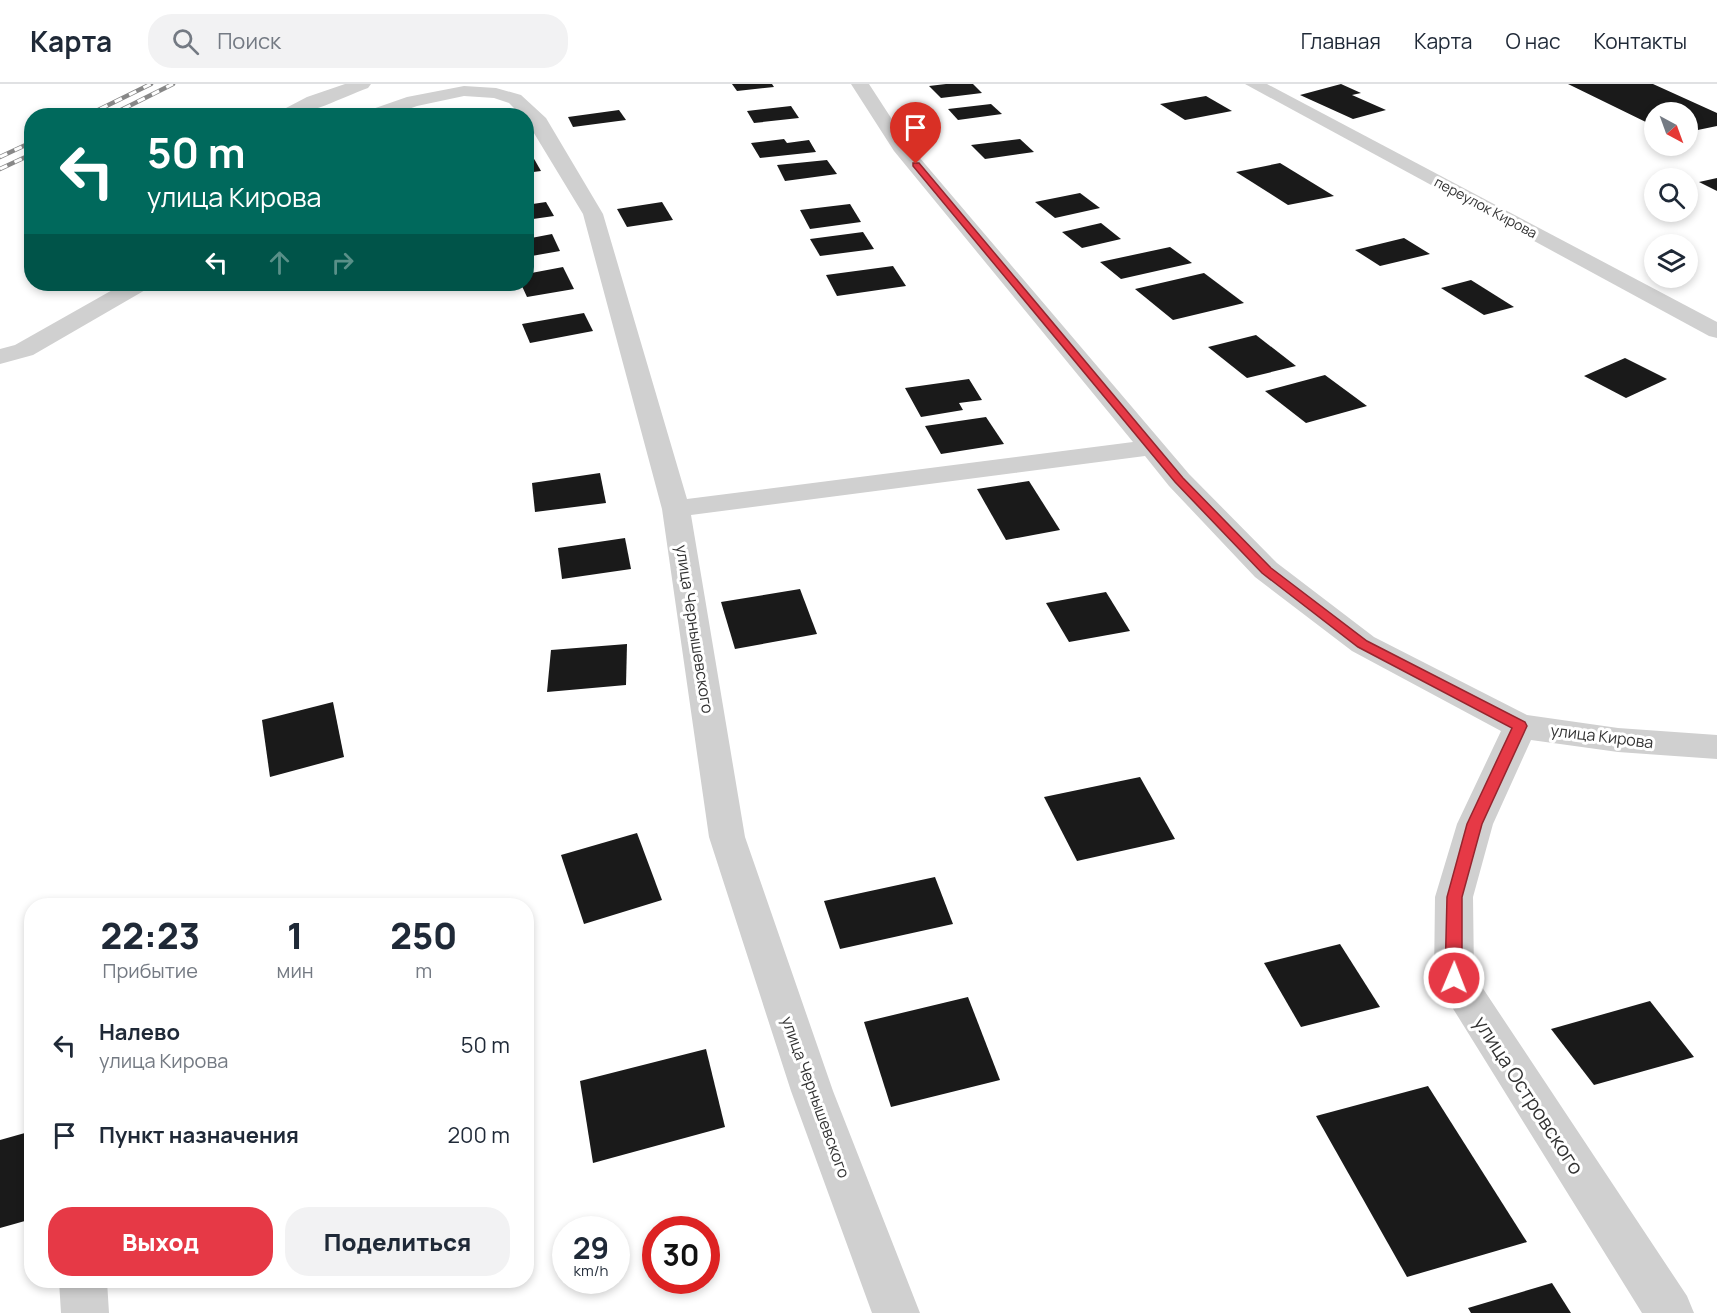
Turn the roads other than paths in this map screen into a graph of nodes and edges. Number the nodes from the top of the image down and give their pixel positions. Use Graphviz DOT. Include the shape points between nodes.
graph roads {
  1 [pos="362,84"];
  2 [pos="860,84"];
  3 [pos="1254,84"];
  4 [pos="300,108"];
  5 [pos="393,108"];
  6 [pos="524,108"];
  7 [pos="534,117"];
  8 [pos="127,291"];
  9 [pos="1717,331"];
  10 [pos="0,357"];
  11 [pos="1153,447"];
  12 [pos="676,509"];
  13 [pos="1520,726"];
  14 [pos="1717,747"];
  15 [pos="83,1288"];
  16 [pos="85,1313"];
  17 [pos="896,1313"];
  18 [pos="1670,1313"];
  1 -- 4 [label="street"];
  2 -- 11 [label="street, улица Кирова" via="901,147"];
  3 -- 9 [label="street, переулок Кирова"];
  5 -- 6 [label="street, улица Чернышевского" via="464,91 496,93 514,99"];
  7 -- 12 [label="street, улица Чернышевского" via="593,214"];
  8 -- 10 [label="street" via="24,350"];
  11 -- 12 [label="street"];
  11 -- 13 [label="street, улица Кирова" via="1179,480 1266,570 1354,637"];
  12 -- 17 [label="street, улица Чернышевского" via="727,837 812,1091"];
  13 -- 14 [label="street, улица Кирова" via="1618,740"];
  13 -- 18 [label="street, улица Островского" via="1475,824 1454,897 1454,978"];
  15 -- 16 [label="street"];
}
